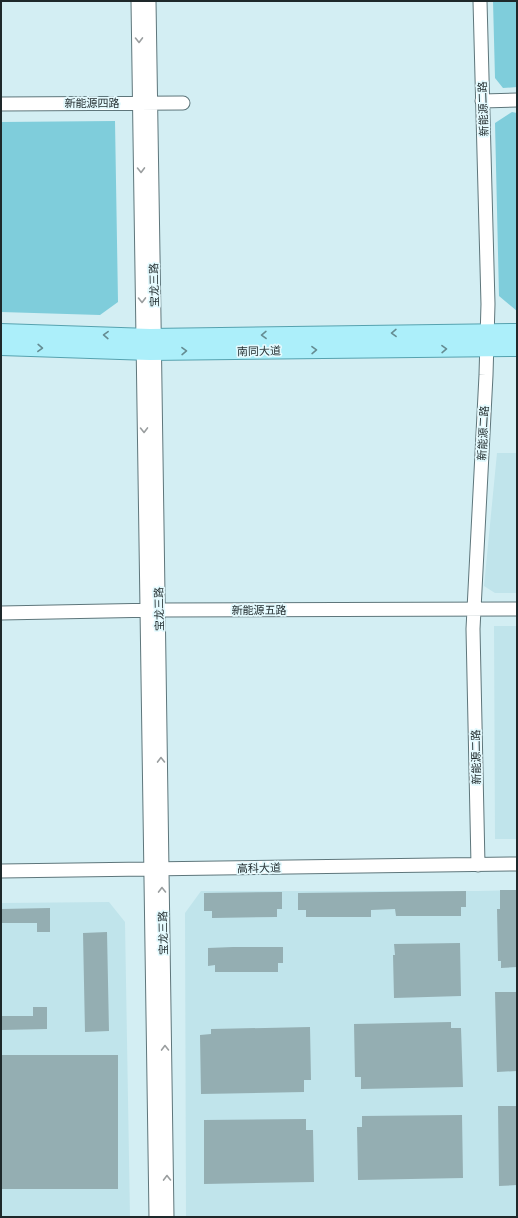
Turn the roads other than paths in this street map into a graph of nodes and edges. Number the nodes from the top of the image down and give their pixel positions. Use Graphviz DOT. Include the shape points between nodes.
graph roads {
  1 [pos="138,1"];
  2 [pos="149,1"];
  3 [pos="480,1"];
  4 [pos="482,100"];
  5 [pos="517,100"];
  6 [pos="183,102"];
  7 [pos="145,103"];
  8 [pos="1,104"];
  9 [pos="1,332"];
  10 [pos="487,332"];
  11 [pos="517,332"];
  12 [pos="149,344"];
  13 [pos="1,347"];
  14 [pos="487,348"];
  15 [pos="517,348"];
  16 [pos="474,609"];
  17 [pos="517,609"];
  18 [pos="153,610"];
  19 [pos="1,612"];
  20 [pos="517,864"];
  21 [pos="478,865"];
  22 [pos="157,869"];
  23 [pos="1,871"];
  24 [pos="156,1217"];
  25 [pos="167,1217"];
  1 -- 7 [label="street, 宝龙三路, one-way"];
  2 -- 7 [label="street, 宝龙三路"];
  3 -- 4 [label="street, 新能源二路"];
  4 -- 5 [label="street"];
  4 -- 10 [label="street, 新能源二路"];
  6 -- 7 [label="street, 新能源四路"];
  7 -- 8 [label="street, 新能源四路"];
  7 -- 12 [label="street, 宝龙三路"];
  12 -- 9 [label="main road, 南同大道, one-way"];
  10 -- 11 [label="main road, 南同大道"];
  10 -- 12 [label="main road, 南同大道, one-way"];
  10 -- 14 [label="street, 新能源二路"];
  13 -- 12 [label="main road, 南同大道, one-way"];
  12 -- 14 [label="main road, 南同大道, one-way"];
  12 -- 18 [label="street, 宝龙三路"];
  14 -- 15 [label="main road, 南同大道"];
  14 -- 16 [label="street, 新能源二路"];
  16 -- 17 [label="street, 新能源五路"];
  16 -- 18 [label="street, 新能源五路"];
  16 -- 21 [label="street, 新能源二路"];
  18 -- 19 [label="street, 新能源五路"];
  18 -- 22 [label="street, 宝龙三路"];
  20 -- 21 [label="street, 高科大道"];
  21 -- 22 [label="street, 高科大道"];
  22 -- 23 [label="street, 高科大道"];
  22 -- 24 [label="street, 宝龙三路"];
  25 -- 22 [label="street, 宝龙三路, one-way"];
}
